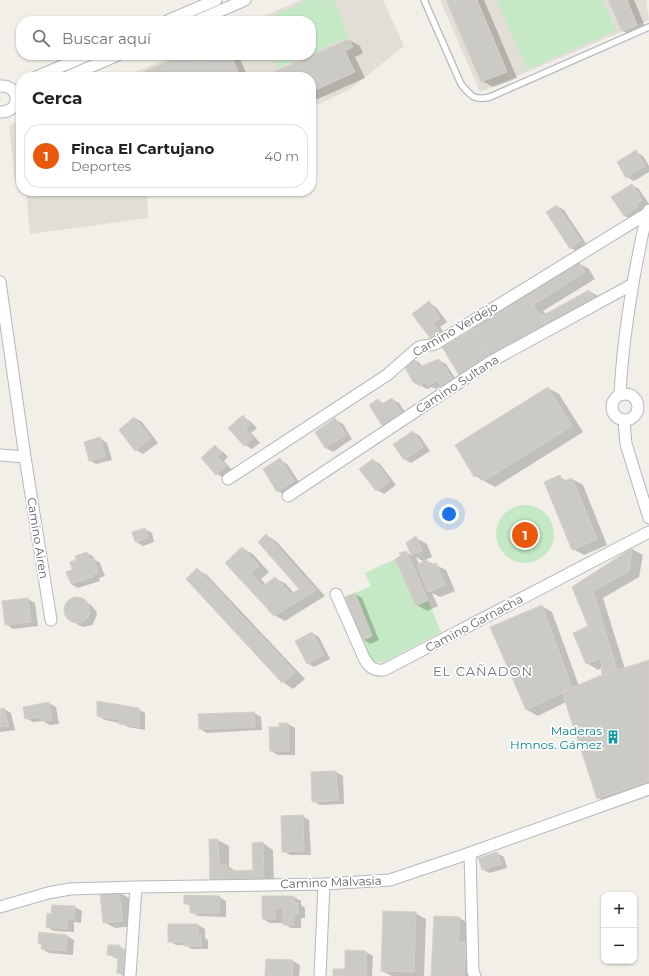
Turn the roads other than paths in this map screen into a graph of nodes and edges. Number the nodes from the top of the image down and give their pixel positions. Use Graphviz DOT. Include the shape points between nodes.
graph roads {
  1 [pos="216,0"];
  2 [pos="245,0"];
  3 [pos="424,0"];
  4 [pos="179,16"];
  5 [pos="208,16"];
  6 [pos="649,26"];
  7 [pos="76,60"];
  8 [pos="106,60"];
  9 [pos="48,72"];
  10 [pos="79,72"];
  11 [pos="10,86"];
  12 [pos="16,94"];
  13 [pos="16,104"];
  14 [pos="0,112"];
  15 [pos="648,211"];
  16 [pos="0,282"];
  17 [pos="633,284"];
  18 [pos="620,394"];
  19 [pos="644,406"];
  20 [pos="624,420"];
  21 [pos="0,455"];
  22 [pos="24,456"];
  23 [pos="228,479"];
  24 [pos="288,496"];
  25 [pos="649,518"];
  26 [pos="649,532"];
  27 [pos="336,594"];
  28 [pos="51,620"];
  29 [pos="649,790"];
  30 [pos="470,853"];
  31 [pos="324,884"];
  32 [pos="136,886"];
  33 [pos="0,907"];
  34 [pos="130,976"];
  35 [pos="320,976"];
  36 [pos="475,976"];
  1 -- 4 [label="street"];
  2 -- 5 [label="street"];
  3 -- 6 [label="lane" via="461,84 476,98 490,96"];
  7 -- 9 [label="street"];
  8 -- 10 [label="street"];
  11 -- 12 [label="street"];
  13 -- 14 [label="street" via="10,111"];
  15 -- 17 [label="street"];
  15 -- 23 [label="street, Camino Verdejo" via="435,344 419,347 387,375"];
  16 -- 22 [label="street, Camino Airen"];
  17 -- 18 [label="street"];
  17 -- 24 [label="street, Camino Sultana" via="490,362"];
  18 -- 19 [label="street" via="631,395"];
  18 -- 20 [label="street" via="613,401 612,409 616,417"];
  19 -- 20 [label="street" via="633,418"];
  20 -- 25 [label="street" via="626,444"];
  21 -- 22 [label="street"];
  22 -- 28 [label="street, Camino Airen"];
  26 -- 27 [label="street, Camino Garnacha" via="384,670 378,671 368,665"];
  29 -- 30 [label="street, Camino Malvasía"];
  30 -- 31 [label="street, Camino Malvasía" via="390,880"];
  30 -- 36 [label="street"];
  31 -- 32 [label="street, Camino Malvasía"];
  31 -- 35 [label="street"];
  32 -- 33 [label="street, Camino Malvasía" via="70,889"];
  32 -- 34 [label="street"];
}
